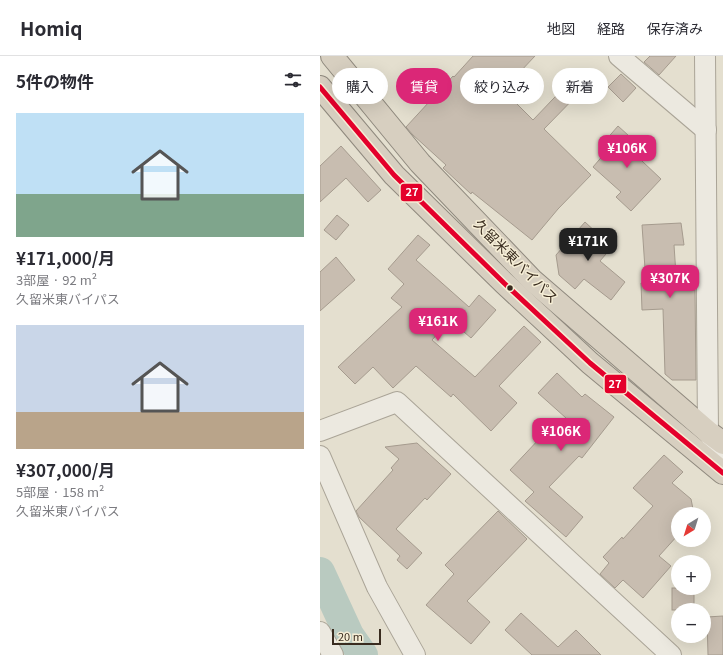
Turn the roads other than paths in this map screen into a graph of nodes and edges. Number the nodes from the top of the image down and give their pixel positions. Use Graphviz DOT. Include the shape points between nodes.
graph roads {
  1 [pos="332,56"];
  2 [pos="619,56"];
  3 [pos="705,56"];
  4 [pos="320,87"];
  5 [pos="706,130"];
  6 [pos="320,431"];
  7 [pos="715,437"];
  8 [pos="320,456"];
  9 [pos="723,456"];
  10 [pos="723,473"];
  11 [pos="320,632"];
  12 [pos="333,655"];
  13 [pos="416,655"];
  14 [pos="671,655"];
  1 -- 7 [label="highway, 久留米東バイパス" via="420,163 532,280"];
  2 -- 5 [label="street"];
  3 -- 5 [label="street"];
  4 -- 10 [label="highway, 久留米東バイパス" via="394,176 504,283 590,363"];
  5 -- 7 [label="street"];
  6 -- 14 [label="street" via="397,402"];
  7 -- 9 [label="street"];
  8 -- 13 [label="street" via="377,587"];
  11 -- 12 [label="street"];
}
